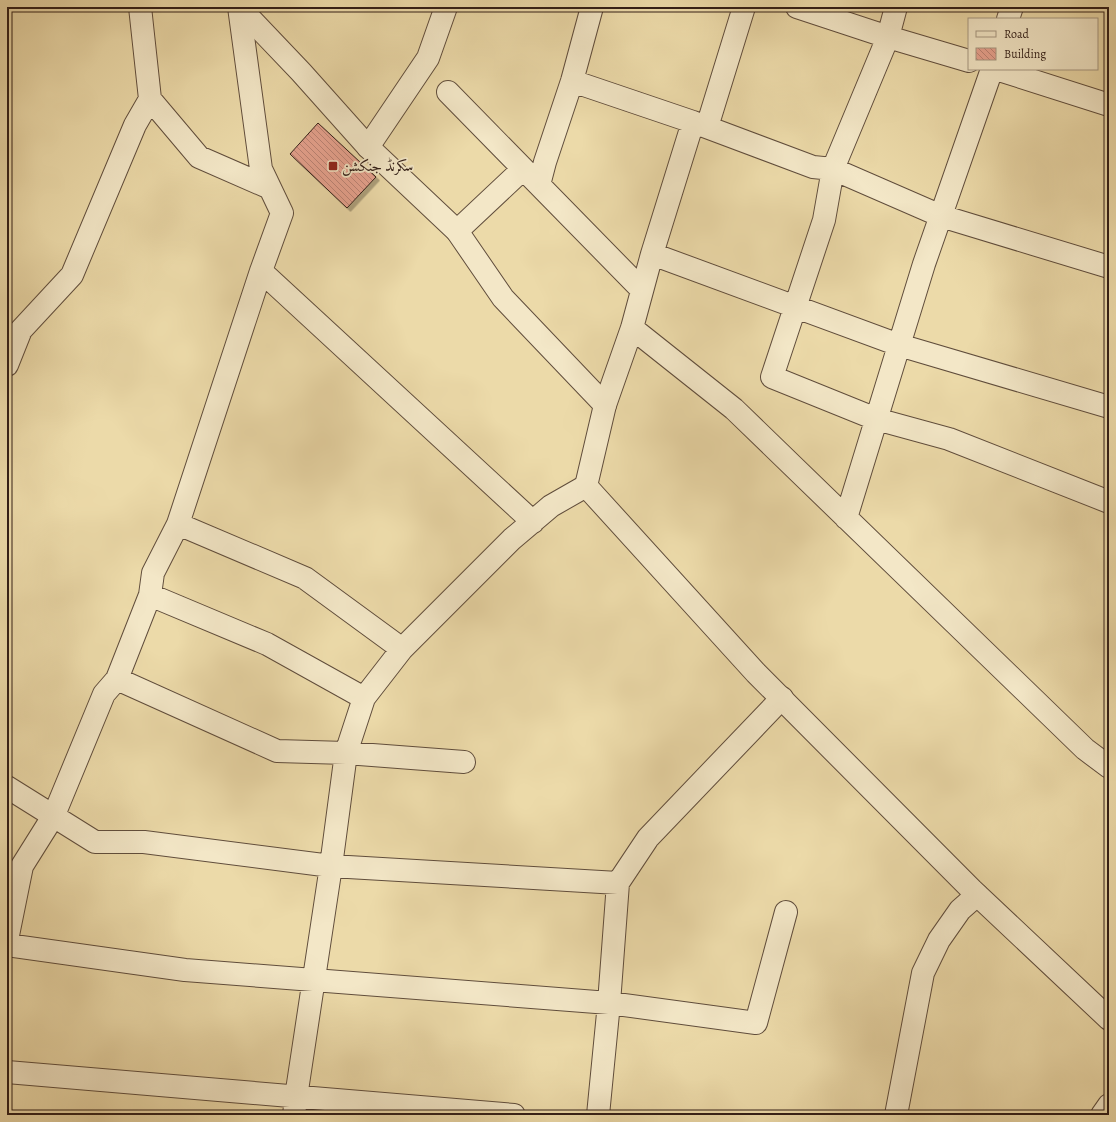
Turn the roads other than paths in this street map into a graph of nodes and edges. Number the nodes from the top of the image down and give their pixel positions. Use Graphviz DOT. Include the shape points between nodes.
graph roads {
  1 [pos="140,7"];
  2 [pos="239,7"];
  3 [pos="446,7"];
  4 [pos="592,7"];
  5 [pos="744,7"];
  6 [pos="797,7"];
  7 [pos="896,7"];
  8 [pos="1012,7"];
  9 [pos="1008,18"];
  10 [pos="888,37"];
  11 [pos="968,61"];
  12 [pos="992,70"];
  13 [pos="999,70"];
  14 [pos="572,81"];
  15 [pos="448,92"];
  16 [pos="150,99"];
  17 [pos="1109,105"];
  18 [pos="700,125"];
  19 [pos="368,147"];
  20 [pos="523,169"];
  21 [pos="833,169"];
  22 [pos="539,185"];
  23 [pos="270,188"];
  24 [pos="941,216"];
  25 [pos="457,231"];
  26 [pos="652,254"];
  27 [pos="1109,267"];
  28 [pos="261,271"];
  29 [pos="642,290"];
  30 [pos="796,307"];
  31 [pos="632,328"];
  32 [pos="899,345"];
  33 [pos="7,365"];
  34 [pos="605,405"];
  35 [pos="1109,408"];
  36 [pos="876,419"];
  37 [pos="586,486"];
  38 [pos="1109,502"];
  39 [pos="846,518"];
  40 [pos="533,522"];
  41 [pos="178,524"];
  42 [pos="150,594"];
  43 [pos="402,649"];
  44 [pos="116,679"];
  45 [pos="364,698"];
  46 [pos="782,698"];
  47 [pos="346,753"];
  48 [pos="464,762"];
  49 [pos="1108,763"];
  50 [pos="7,787"];
  51 [pos="54,815"];
  52 [pos="15,864"];
  53 [pos="331,866"];
  54 [pos="618,883"];
  55 [pos="977,895"];
  56 [pos="786,912"];
  57 [pos="7,940"];
  58 [pos="7,945"];
  59 [pos="313,980"];
  60 [pos="609,1003"];
  61 [pos="1109,1019"];
  62 [pos="7,1072"];
  63 [pos="1109,1105"];
  64 [pos="295,1106"];
  65 [pos="514,1115"];
  66 [pos="598,1115"];
  67 [pos="896,1115"];
  68 [pos="1102,1115"];
  1 -- 16 [label="street"];
  2 -- 19 [label="street"];
  2 -- 23 [label="street" via="261,169"];
  3 -- 19 [label="street" via="428,58"];
  4 -- 14 [label="street"];
  5 -- 18 [label="street"];
  6 -- 10 [label="street"];
  7 -- 10 [label="street"];
  8 -- 9 [label="street"];
  10 -- 11 [label="street"];
  10 -- 21 [label="street"];
  12 -- 24 [label="street"];
  13 -- 17 [label="street"];
  14 -- 18 [label="street"];
  14 -- 22 [label="street"];
  15 -- 20 [label="street"];
  16 -- 23 [label="street" via="199,157"];
  16 -- 33 [label="street" via="135,125 72,275 21,330"];
  18 -- 21 [label="street" via="813,167"];
  18 -- 26 [label="street"];
  19 -- 25 [label="street"];
  20 -- 22 [label="street"];
  20 -- 25 [label="street"];
  21 -- 24 [label="street"];
  21 -- 30 [label="street" via="824,220"];
  22 -- 29 [label="street"];
  23 -- 28 [label="street" via="282,213"];
  24 -- 27 [label="street"];
  24 -- 32 [label="street"];
  25 -- 34 [label="street" via="503,298"];
  26 -- 29 [label="street"];
  26 -- 30 [label="street"];
  28 -- 40 [label="street"];
  28 -- 41 [label="street"];
  29 -- 31 [label="street"];
  30 -- 32 [label="street"];
  30 -- 36 [label="street" via="772,377"];
  31 -- 34 [label="street"];
  31 -- 39 [label="street" via="734,409"];
  32 -- 35 [label="street"];
  32 -- 36 [label="street"];
  34 -- 37 [label="street"];
  36 -- 38 [label="street" via="950,439"];
  36 -- 39 [label="street"];
  37 -- 40 [label="street" via="551,506"];
  37 -- 46 [label="street"];
  39 -- 49 [label="street" via="1085,750"];
  40 -- 43 [label="street" via="512,539"];
  41 -- 42 [label="street" via="153,573"];
  41 -- 43 [label="street" via="305,578"];
  42 -- 44 [label="street"];
  42 -- 45 [label="street" via="267,644"];
  43 -- 45 [label="street"];
  44 -- 47 [label="street" via="277,751"];
  44 -- 51 [label="street" via="104,694"];
  45 -- 47 [label="street"];
  46 -- 54 [label="street" via="648,838"];
  46 -- 55 [label="street"];
  47 -- 48 [label="street"];
  47 -- 53 [label="street"];
  50 -- 51 [label="street"];
  51 -- 52 [label="street"];
  51 -- 53 [label="street" via="96,842 144,842"];
  52 -- 57 [label="street"];
  53 -- 54 [label="street"];
  53 -- 59 [label="street"];
  54 -- 60 [label="street"];
  55 -- 61 [label="street"];
  55 -- 67 [label="street" via="960,910 939,940 923,972"];
  56 -- 60 [label="street" via="756,1023"];
  58 -- 59 [label="street" via="185,970"];
  59 -- 60 [label="street"];
  59 -- 64 [label="street"];
  60 -- 66 [label="street"];
  62 -- 64 [label="street"];
  63 -- 68 [label="street"];
  64 -- 65 [label="street"];
}
